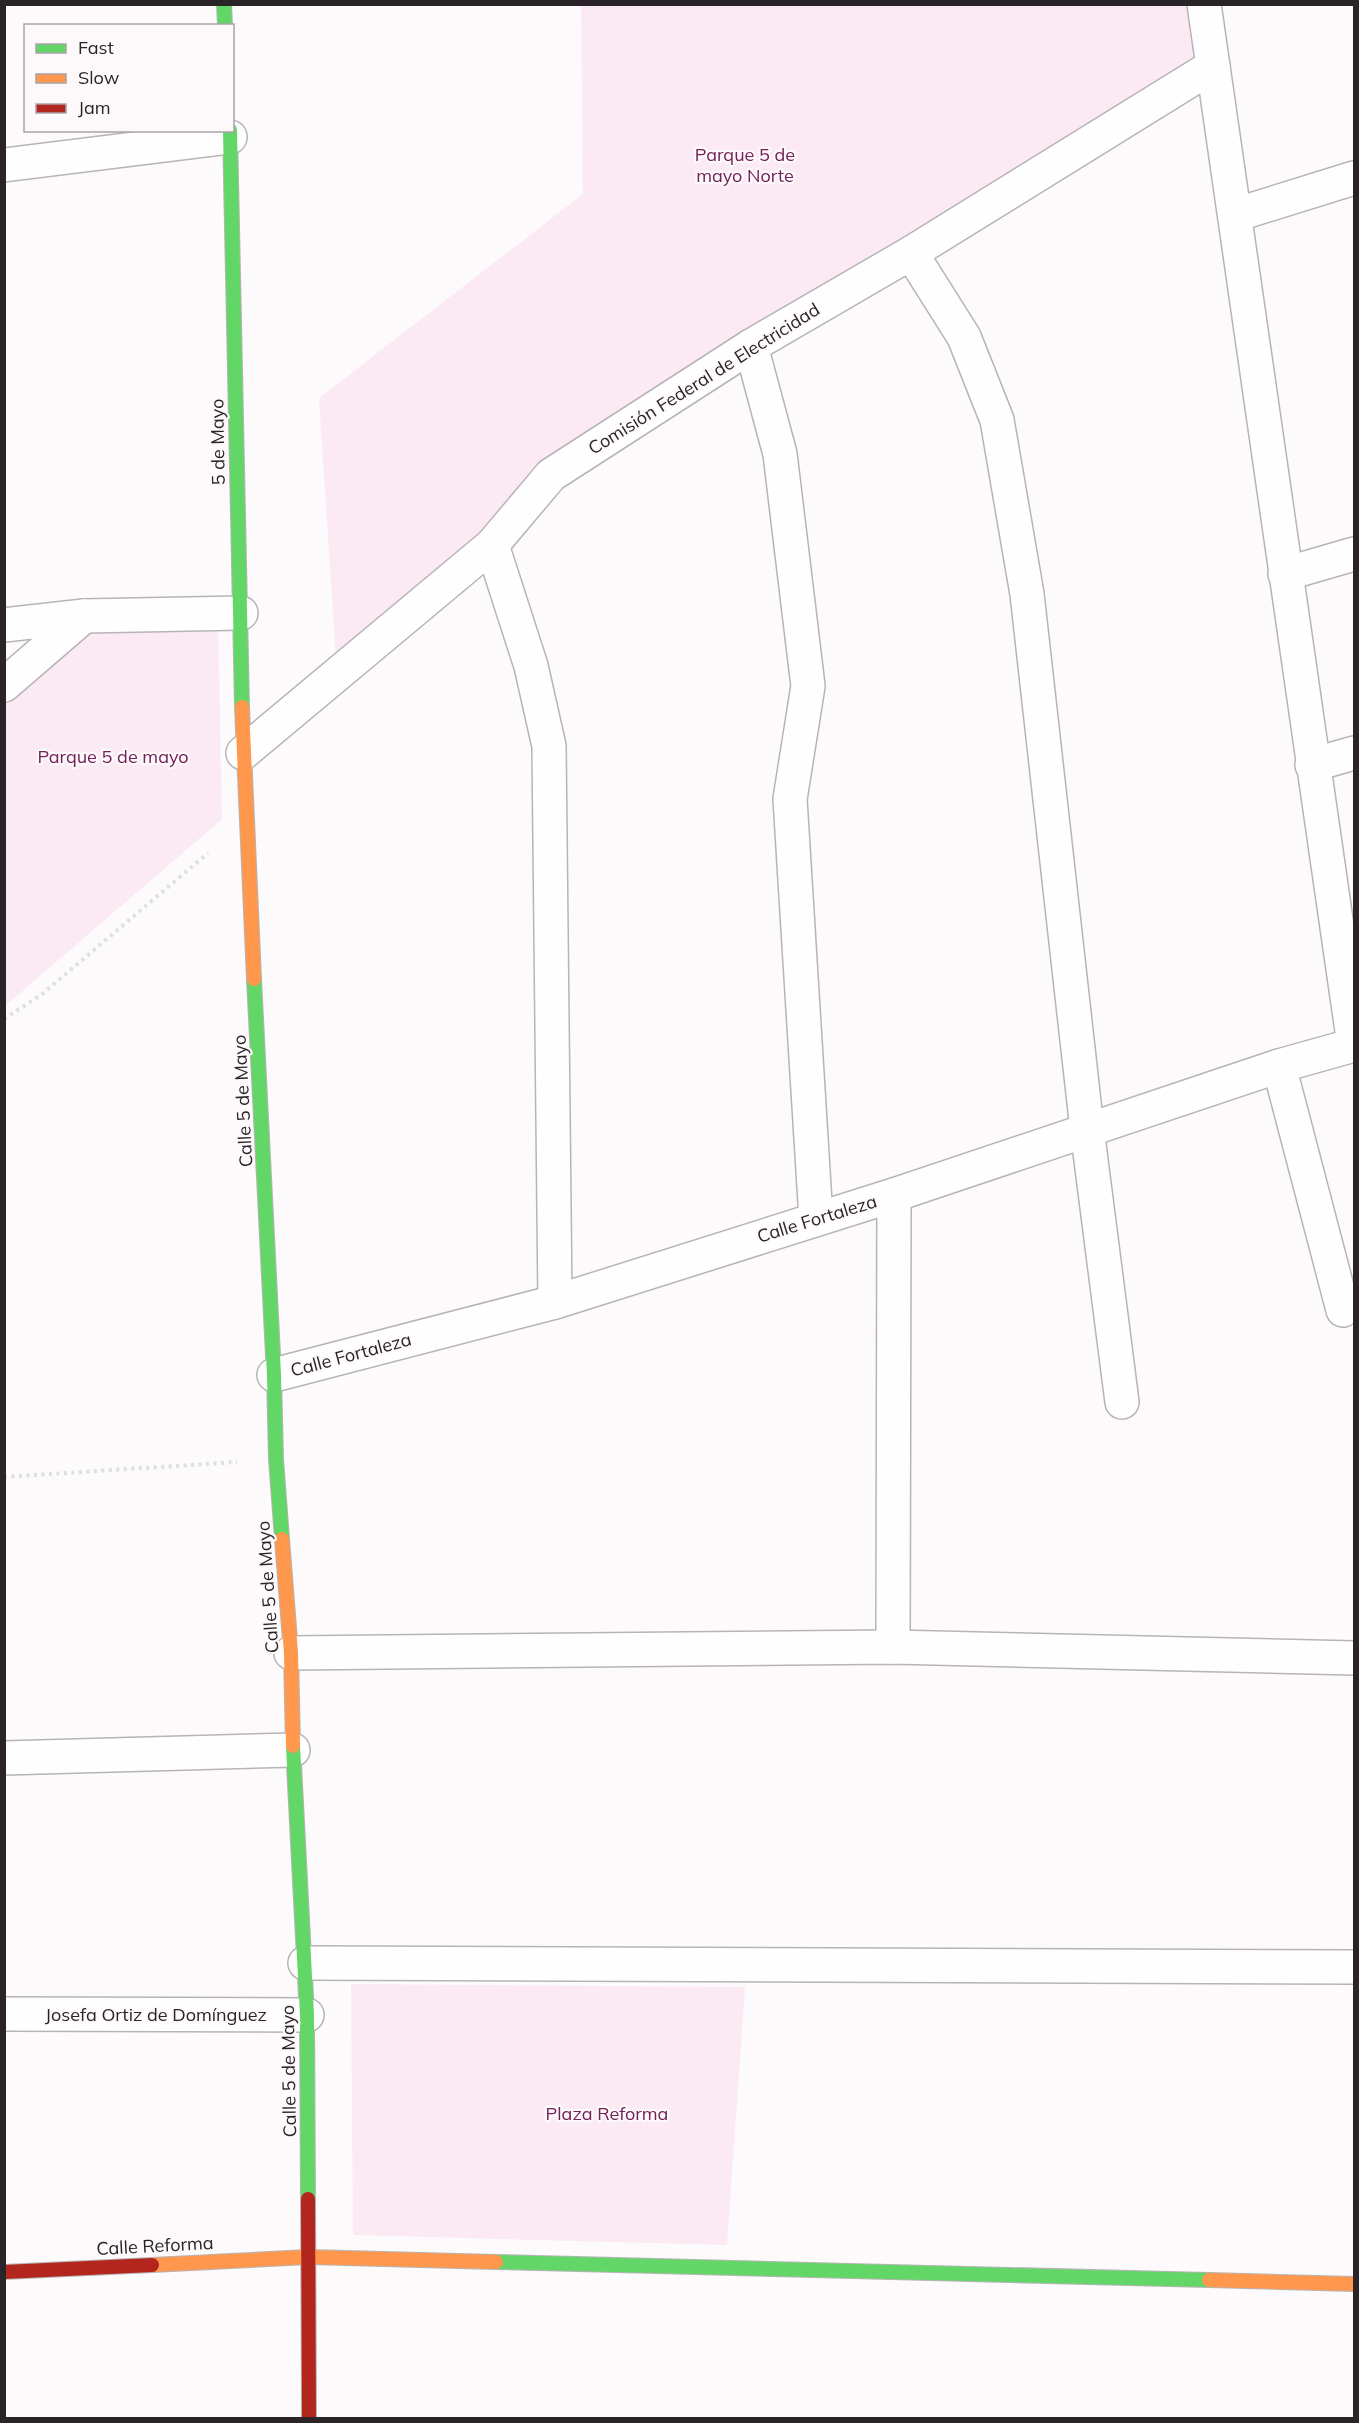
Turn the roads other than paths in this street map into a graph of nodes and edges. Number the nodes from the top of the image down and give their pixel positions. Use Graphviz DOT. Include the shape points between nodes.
graph roads {
  1 [pos="1204,4"];
  2 [pos="1213,66"];
  3 [pos="230,134"];
  4 [pos="4,165"];
  5 [pos="1354,178"];
  6 [pos="1235,215"];
  7 [pos="911,254"];
  8 [pos="751,346"];
  9 [pos="492,545"];
  10 [pos="1354,554"];
  11 [pos="1285,574"];
  12 [pos="241,613"];
  13 [pos="84,616"];
  14 [pos="4,625"];
  15 [pos="4,685"];
  16 [pos="243,753"];
  17 [pos="1354,753"];
  18 [pos="1312,765"];
  19 [pos="1354,1045"];
  20 [pos="1278,1066"];
  21 [pos="1087,1129"];
  22 [pos="894,1195"];
  23 [pos="816,1219"];
  24 [pos="555,1302"];
  25 [pos="1343,1310"];
  26 [pos="274,1375"];
  27 [pos="1122,1402"];
  28 [pos="893,1647"];
  29 [pos="291,1653"];
  30 [pos="1354,1658"];
  31 [pos="293,1750"];
  32 [pos="4,1758"];
  33 [pos="304,1963"];
  34 [pos="1354,1967"];
  35 [pos="4,2014"];
  36 [pos="306,2015"];
  37 [pos="308,2257"];
  38 [pos="4,2272"];
  39 [pos="1354,2284"];
  40 [pos="309,2418"];
  1 -- 2 [label="street"];
  2 -- 6 [label="street"];
  2 -- 7 [label="street, Comisión Federal de Electricidad"];
  3 -- 4 [label="street"];
  3 -- 12 [label="street, 5 de Mayo"];
  5 -- 6 [label="street"];
  6 -- 11 [label="street"];
  7 -- 8 [label="street, Comisión Federal de Electricidad"];
  7 -- 21 [label="street" via="964,338 997,420 1027,594"];
  8 -- 9 [label="street, Comisión Federal de Electricidad" via="551,475"];
  8 -- 23 [label="street" via="780,454 808,686 790,799"];
  9 -- 16 [label="street, Comisión Federal de Electricidad"];
  9 -- 24 [label="street" via="531,666 549,746"];
  10 -- 11 [label="street"];
  11 -- 18 [label="street"];
  12 -- 13 [label="street"];
  12 -- 16 [label="street, 5 de Mayo"];
  13 -- 14 [label="street"];
  13 -- 15 [label="street"];
  16 -- 26 [label="street, Calle 5 de Mayo"];
  17 -- 18 [label="street"];
  18 -- 19 [label="street"];
  19 -- 20 [label="street, Calle Fortaleza"];
  20 -- 21 [label="street, Calle Fortaleza"];
  20 -- 25 [label="street"];
  21 -- 22 [label="street, Calle Fortaleza"];
  21 -- 27 [label="street"];
  22 -- 23 [label="street, Calle Fortaleza"];
  22 -- 28 [label="street"];
  23 -- 24 [label="street, Calle Fortaleza"];
  24 -- 26 [label="street, Calle Fortaleza"];
  26 -- 29 [label="street, Calle 5 de Mayo" via="276,1459"];
  28 -- 29 [label="street"];
  28 -- 30 [label="street"];
  29 -- 31 [label="street, Calle 5 de Mayo"];
  31 -- 32 [label="street"];
  31 -- 33 [label="street, Calle 5 de Mayo"];
  33 -- 34 [label="street"];
  33 -- 36 [label="street, Calle 5 de Mayo"];
  35 -- 36 [label="street, Josefa Ortiz de Domínguez"];
  36 -- 37 [label="street, Calle 5 de Mayo"];
  37 -- 38 [label="street, Calle Reforma"];
  37 -- 39 [label="street, Calle Reforma"];
  37 -- 40 [label="street, Calle 5 de Mayo"];
}
